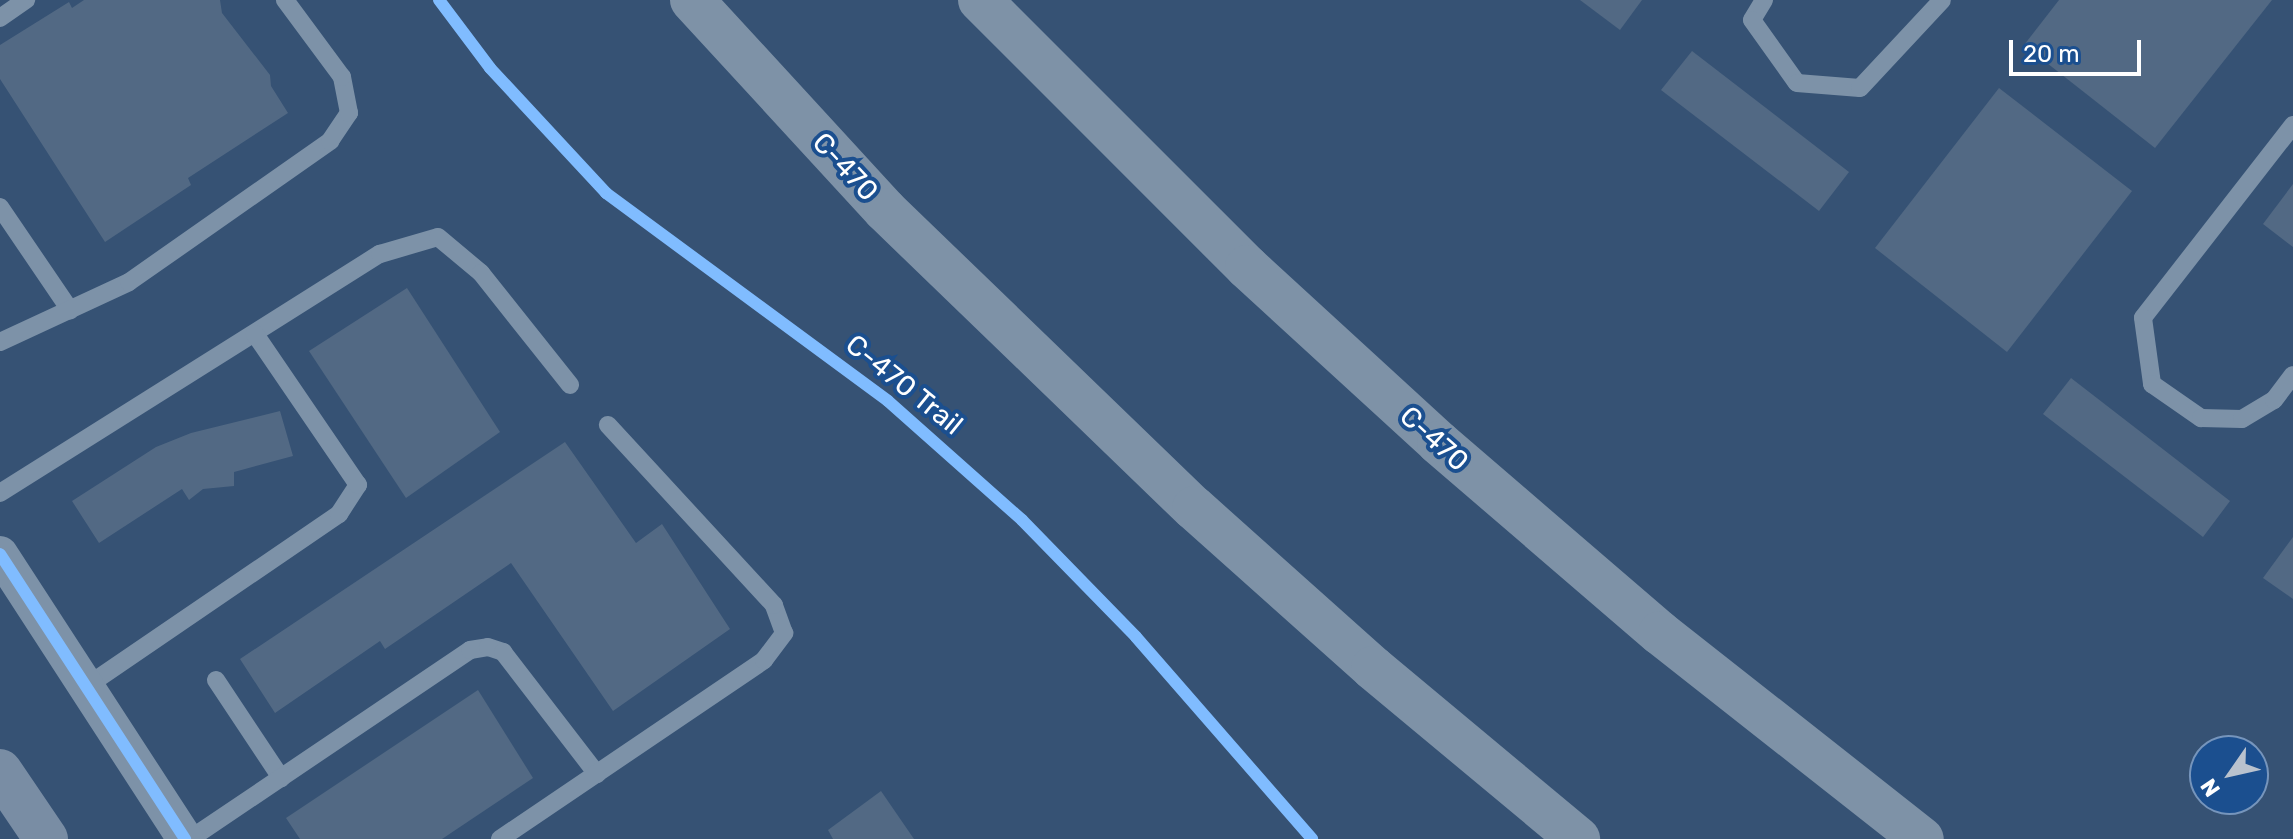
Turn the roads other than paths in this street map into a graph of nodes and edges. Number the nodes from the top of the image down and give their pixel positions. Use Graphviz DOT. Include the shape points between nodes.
graph roads {
  1 [pos="26,0"];
  2 [pos="285,0"];
  3 [pos="692,0"];
  4 [pos="980,0"];
  5 [pos="1764,0"];
  6 [pos="1942,0"];
  7 [pos="0,18"];
  8 [pos="2293,125"];
  9 [pos="0,207"];
  10 [pos="70,310"];
  11 [pos="255,334"];
  12 [pos="0,342"];
  13 [pos="2293,375"];
  14 [pos="570,385"];
  15 [pos="608,425"];
  16 [pos="0,493"];
  17 [pos="0,554"];
  18 [pos="216,680"];
  19 [pos="84,688"];
  20 [pos="0,771"];
  21 [pos="597,774"];
  22 [pos="281,778"];
  23 [pos="46,839"];
  24 [pos="188,839"];
  25 [pos="500,839"];
  26 [pos="1578,839"];
  27 [pos="1922,839"];
  1 -- 7 [label="lane"];
  2 -- 10 [label="lane" via="342,77 349,113 330,141 129,282"];
  3 -- 26 [label="highway, C-470" via="885,210 1183,498 1373,668"];
  4 -- 27 [label="highway, C-470" via="1227,247 1449,453 1660,633"];
  5 -- 6 [label="lane" via="1752,20 1797,83 1860,88"];
  8 -- 13 [label="lane" via="2143,318 2152,384 2201,418 2242,419 2274,400"];
  9 -- 10 [label="lane"];
  10 -- 12 [label="lane"];
  11 -- 14 [label="lane" via="380,254 438,237 481,273"];
  11 -- 16 [label="lane"];
  11 -- 19 [label="lane" via="358,485 339,514"];
  15 -- 21 [label="lane" via="774,605 784,633 764,660"];
  17 -- 19 [label="street"];
  18 -- 22 [label="lane"];
  19 -- 24 [label="street"];
  20 -- 23 [label="main road"];
  21 -- 22 [label="lane" via="503,652 488,647 470,650"];
  21 -- 25 [label="lane"];
  22 -- 24 [label="lane"];
}
